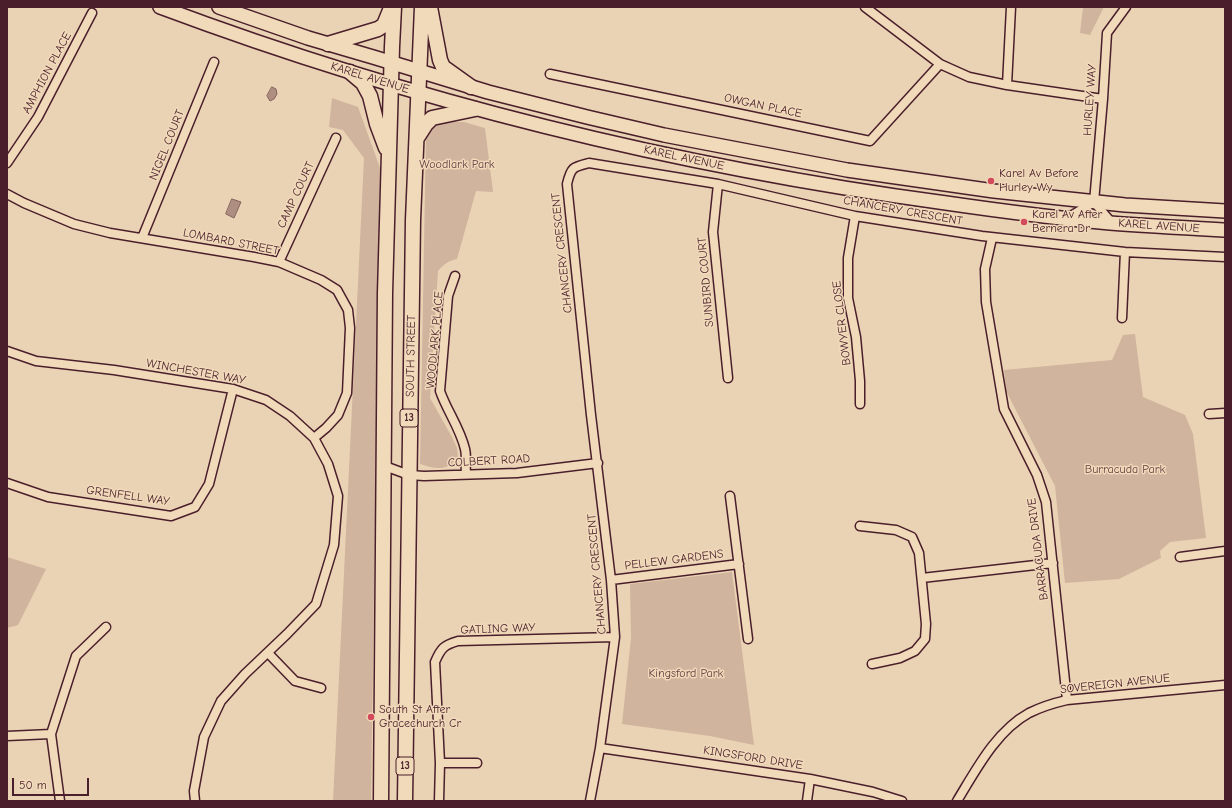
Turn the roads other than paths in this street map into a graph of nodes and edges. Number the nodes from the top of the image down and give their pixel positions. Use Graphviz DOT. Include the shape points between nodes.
graph roads {
  1 [pos="160,7"];
  2 [pos="218,7"];
  3 [pos="391,7"];
  4 [pos="394,7"];
  5 [pos="422,7"];
  6 [pos="430,7"];
  7 [pos="865,7"];
  8 [pos="1011,7"];
  9 [pos="1126,7"];
  10 [pos="92,13"];
  11 [pos="328,44"];
  12 [pos="214,62"];
  13 [pos="392,62"];
  14 [pos="940,64"];
  15 [pos="420,71"];
  16 [pos="350,72"];
  17 [pos="550,74"];
  18 [pos="391,84"];
  19 [pos="1007,85"];
  20 [pos="471,87"];
  21 [pos="418,93"];
  22 [pos="1104,99"];
  23 [pos="475,109"];
  24 [pos="336,138"];
  25 [pos="416,141"];
  26 [pos="389,156"];
  27 [pos="7,163"];
  28 [pos="718,184"];
  29 [pos="7,194"];
  30 [pos="1094,202"];
  31 [pos="1225,211"];
  32 [pos="855,216"];
  33 [pos="1066,218"];
  34 [pos="1112,223"];
  35 [pos="1225,230"];
  36 [pos="142,238"];
  37 [pos="992,238"];
  38 [pos="1125,252"];
  39 [pos="1225,257"];
  40 [pos="279,262"];
  41 [pos="455,276"];
  42 [pos="1122,318"];
  43 [pos="7,351"];
  44 [pos="728,378"];
  45 [pos="233,389"];
  46 [pos="860,404"];
  47 [pos="1225,413"];
  48 [pos="1209,414"];
  49 [pos="314,438"];
  50 [pos="598,463"];
  51 [pos="382,465"];
  52 [pos="466,474"];
  53 [pos="409,475"];
  54 [pos="7,483"];
  55 [pos="730,496"];
  56 [pos="860,526"];
  57 [pos="1225,550"];
  58 [pos="1180,557"];
  59 [pos="1053,563"];
  60 [pos="739,564"];
  61 [pos="922,578"];
  62 [pos="611,580"];
  63 [pos="106,627"];
  64 [pos="615,638"];
  65 [pos="748,639"];
  66 [pos="268,653"];
  67 [pos="872,664"];
  68 [pos="1225,685"];
  69 [pos="322,688"];
  70 [pos="1067,700"];
  71 [pos="51,734"];
  72 [pos="7,736"];
  73 [pos="600,748"];
  74 [pos="440,763"];
  75 [pos="477,763"];
  76 [pos="810,779"];
  77 [pos="60,801"];
  78 [pos="195,801"];
  79 [pos="381,801"];
  80 [pos="405,801"];
  81 [pos="439,801"];
  82 [pos="590,801"];
  83 [pos="807,801"];
  84 [pos="902,801"];
  85 [pos="957,801"];
  1 -- 16 [label="main road, KAREL AVENUE"];
  2 -- 11 [label="main road, KAREL AVENUE"];
  3 -- 11 [label="highway" via="384,25 378,29"];
  4 -- 13 [label="highway, 13"];
  5 -- 15 [label="highway, SOUTH STREET / 13"];
  6 -- 20 [label="highway" via="443,67"];
  7 -- 14 [label="street"];
  8 -- 19 [label="street"];
  9 -- 22 [label="street, HURLEY WAY" via="1107,33"];
  10 -- 27 [label="street, AMPHION PLACE" via="38,117"];
  11 -- 13 [label="main road, KAREL AVENUE"];
  12 -- 36 [label="street, NIGEL COURT"];
  13 -- 15 [label="main road, KAREL AVENUE"];
  13 -- 18 [label="highway, 13"];
  14 -- 17 [label="street, OWGAN PLACE" via="870,141"];
  14 -- 19 [label="street" via="969,77"];
  15 -- 20 [label="main road, KAREL AVENUE"];
  15 -- 21 [label="highway, SOUTH STREET / 13"];
  16 -- 18 [label="main road, KAREL AVENUE"];
  16 -- 26 [label="highway" via="363,83 370,96"];
  18 -- 21 [label="main road, KAREL AVENUE"];
  18 -- 26 [label="highway, 13"];
  19 -- 22 [label="street"];
  20 -- 30 [label="main road, KAREL AVENUE" via="664,135 759,154 847,170"];
  21 -- 23 [label="main road, KAREL AVENUE"];
  21 -- 25 [label="highway, SOUTH STREET / 13"];
  22 -- 30 [label="street, HURLEY WAY"];
  23 -- 25 [label="highway" via="432,118"];
  23 -- 33 [label="main road, KAREL AVENUE" via="694,161 799,181 989,210"];
  24 -- 40 [label="street, CAMP COURT"];
  25 -- 53 [label="highway, SOUTH STREET / 13"];
  26 -- 51 [label="highway, 13"];
  28 -- 32 [label="street, CHANCERY CRESCENT"];
  28 -- 44 [label="street, SUNBIRD COURT" via="713,232"];
  28 -- 50 [label="street, CHANCERY CRESCENT" via="589,163 576,166 570,172 567,184"];
  29 -- 36 [label="street, LOMBARD STREET" via="74,224"];
  30 -- 31 [label="main road, KAREL AVENUE"];
  30 -- 33 [label="street"];
  30 -- 34 [label="street"];
  32 -- 37 [label="street, CHANCERY CRESCENT"];
  32 -- 46 [label="street, BOWYER CLOSE" via="848,258 848,298 856,337"];
  33 -- 34 [label="main road, KAREL AVENUE"];
  34 -- 35 [label="main road, KAREL AVENUE"];
  36 -- 40 [label="street, LOMBARD STREET"];
  37 -- 38 [label="street, CHANCERY CRESCENT"];
  37 -- 59 [label="street, BARRACUDA DRIVE" via="985,270 986,302 1004,410 1044,491"];
  38 -- 39 [label="street, CHANCERY CRESCENT"];
  38 -- 42 [label="street"];
  40 -- 49 [label="street, LOMBARD STREET" via="338,290 348,310 350,328 346,393 338,415"];
  41 -- 52 [label="street, WOODLARK PLACE" via="448,296 440,391 460,434 465,451"];
  43 -- 45 [label="street, WINCHESTER WAY" via="36,361 114,370"];
  45 -- 49 [label="street, WINCHESTER WAY" via="266,400 290,416"];
  45 -- 54 [label="street, GRENFELL WAY" via="209,484 195,507 171,516 48,497"];
  47 -- 48 [label="street"];
  49 -- 66 [label="street, WINCHESTER WAY" via="328,464 338,496 334,545 316,604"];
  50 -- 52 [label="street, COLBERT ROAD" via="517,473"];
  50 -- 62 [label="street, CHANCERY CRESCENT"];
  51 -- 53 [label="street, COLBERT ROAD"];
  51 -- 79 [label="highway, 13"];
  52 -- 53 [label="street, COLBERT ROAD"];
  53 -- 80 [label="highway, SOUTH STREET / 13"];
  55 -- 60 [label="street, PELLEW GARDENS"];
  56 -- 61 [label="street" via="896,530 912,537 919,553"];
  57 -- 58 [label="street"];
  59 -- 61 [label="street"];
  59 -- 70 [label="street, BARRACUDA DRIVE"];
  60 -- 62 [label="street, PELLEW GARDENS"];
  60 -- 65 [label="street, PELLEW GARDENS"];
  61 -- 67 [label="street" via="926,624 924,639 915,651 900,658"];
  62 -- 64 [label="street, CHANCERY CRESCENT"];
  63 -- 71 [label="street" via="76,656"];
  64 -- 73 [label="street, CHANCERY CRESCENT"];
  64 -- 74 [label="street, GATLING WAY" via="458,641 446,644 435,662"];
  66 -- 69 [label="street" via="295,681"];
  66 -- 78 [label="street, WINCHESTER WAY" via="221,701 204,737 194,791"];
  68 -- 70 [label="street, SOVEREIGN AVENUE"];
  70 -- 85 [label="street, SOVEREIGN AVENUE" via="1028,713 1005,732 987,753"];
  71 -- 72 [label="street"];
  71 -- 77 [label="street"];
  73 -- 76 [label="street, KINGSFORD DRIVE"];
  73 -- 82 [label="street, CHANCERY CRESCENT"];
  74 -- 75 [label="street"];
  74 -- 81 [label="street, GATLING WAY"];
  76 -- 83 [label="street"];
  76 -- 84 [label="street, KINGSFORD DRIVE" via="873,792"];
}
